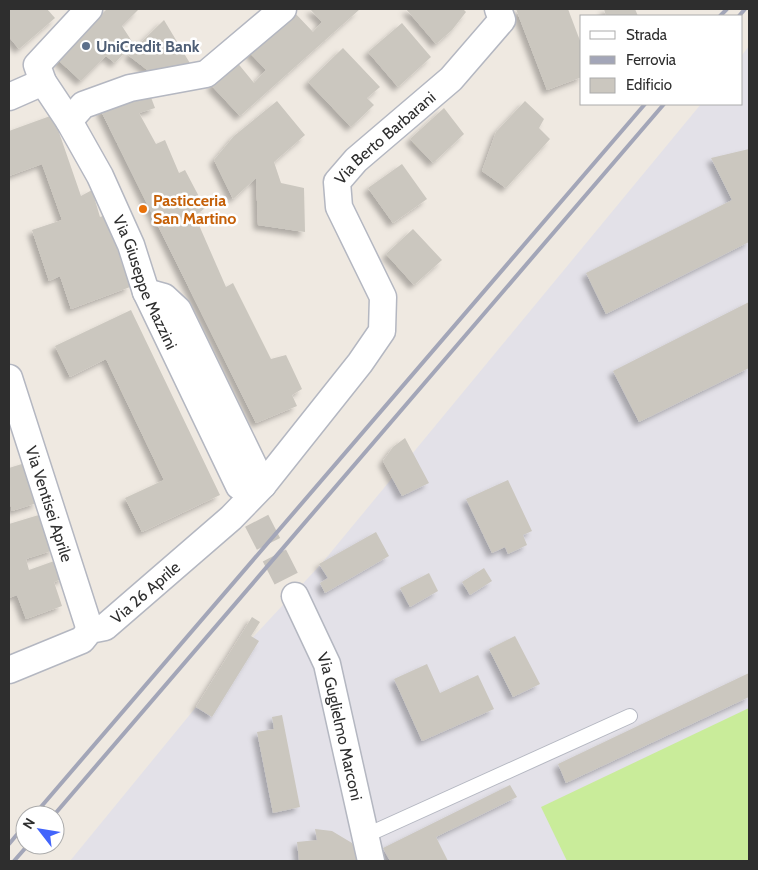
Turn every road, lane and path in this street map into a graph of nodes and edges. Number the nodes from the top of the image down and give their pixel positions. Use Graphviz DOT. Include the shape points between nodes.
graph roads {
  1 [pos="89,9"];
  2 [pos="283,9"];
  3 [pos="498,9"];
  4 [pos="43,82"];
  5 [pos="9,96"];
  6 [pos="69,121"];
  7 [pos="9,378"];
  8 [pos="251,486"];
  9 [pos="296,596"];
  10 [pos="90,630"];
  11 [pos="9,670"];
  12 [pos="630,716"];
  13 [pos="367,835"];
  14 [pos="372,861"];
  1 -- 4 [label="street" via="37,65"];
  2 -- 6 [label="street" via="206,74 130,88 83,105"];
  3 -- 8 [label="street, Via Berto Barbarani" via="502,20 451,79 356,160 337,182 339,208 383,297 382,331 360,363"];
  4 -- 5 [label="street"];
  4 -- 6 [label="street, Via Giuseppe Mazzini"];
  6 -- 8 [label="street, Via Giuseppe Mazzini" via="100,176 131,245 146,292"];
  7 -- 10 [label="street, Via Ventisei Aprile"];
  8 -- 10 [label="street, Via 26 Aprile" via="231,518 105,627"];
  9 -- 13 [label="street, Via Guglielmo Marconi" via="327,664"];
  10 -- 11 [label="street, Via 26 Aprile" via="82,640"];
  12 -- 13 [label="lane"];
  13 -- 14 [label="street, Via Guglielmo Marconi"];
}
